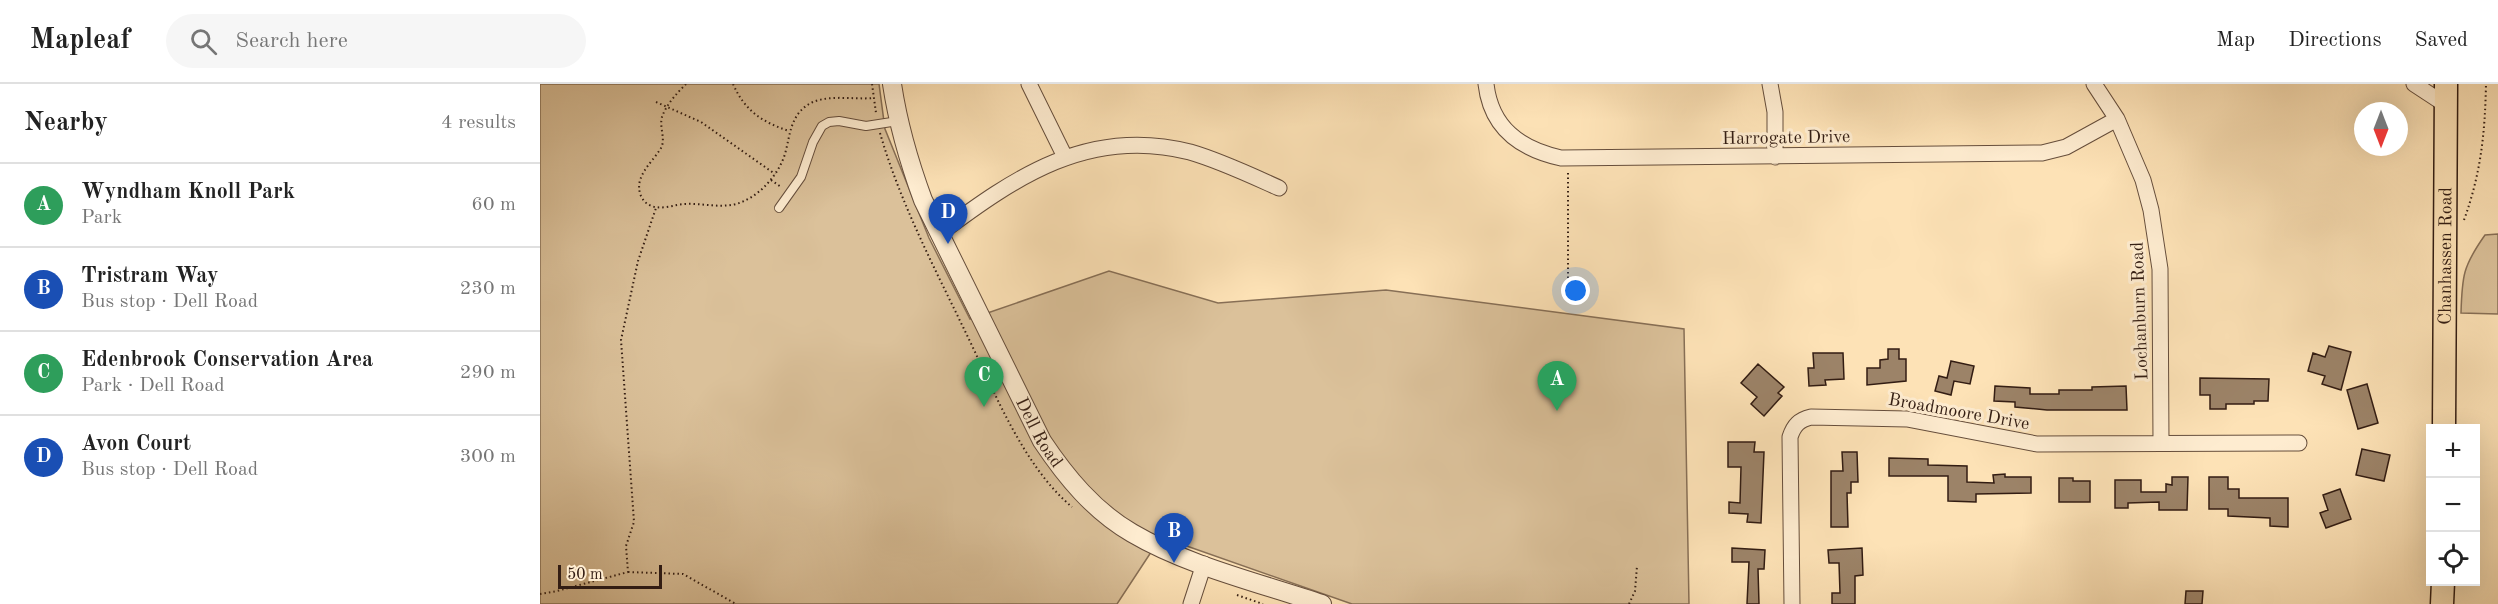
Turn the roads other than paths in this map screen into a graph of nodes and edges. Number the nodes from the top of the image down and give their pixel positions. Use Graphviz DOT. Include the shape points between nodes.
graph roads {
  1 [pos="892,84"];
  2 [pos="1029,84"];
  3 [pos="1486,84"];
  4 [pos="1770,84"];
  5 [pos="2094,84"];
  6 [pos="2414,84"];
  7 [pos="2446,95"];
  8 [pos="2117,119"];
  9 [pos="898,121"];
  10 [pos="1065,157"];
  11 [pos="1775,157"];
  12 [pos="1279,188"];
  13 [pos="779,208"];
  14 [pos="939,234"];
  15 [pos="2444,424"];
  16 [pos="2161,442"];
  17 [pos="2299,443"];
  18 [pos="1204,564"];
  19 [pos="2443,586"];
  20 [pos="1191,604"];
  21 [pos="1322,604"];
  22 [pos="1792,604"];
  23 [pos="2442,604"];
  1 -- 9 [label="street, Dell Road"];
  2 -- 10 [label="street"];
  3 -- 11 [label="street, Harrogate Drive" via="1495,113 1506,131 1541,154 1568,158"];
  4 -- 11 [label="street" via="1775,112"];
  5 -- 8 [label="street, Lochanburn Road"];
  6 -- 7 [label="street"];
  7 -- 15 [label="main road, Chanhassen Road"];
  8 -- 11 [label="street, Harrogate Drive" via="2066,147 2042,153"];
  8 -- 16 [label="street, Lochanburn Road" via="2143,180 2156,239 2161,296"];
  9 -- 13 [label="lane" via="866,126 839,121 822,126 801,177"];
  9 -- 14 [label="street, Dell Road" via="910,166"];
  10 -- 12 [label="street" via="1115,147 1188,152 1224,163"];
  10 -- 14 [label="street" via="1011,183"];
  14 -- 18 [label="street, Dell Road" via="1042,441 1059,466 1083,494 1130,532"];
  16 -- 17 [label="street, Broadmoore Drive"];
  16 -- 22 [label="street, Broadmoore Drive" via="2037,444 1907,419 1801,419 1790,437"];
  18 -- 20 [label="street"];
  18 -- 21 [label="street, Dell Road"];
  19 -- 23 [label="main road"];
}
